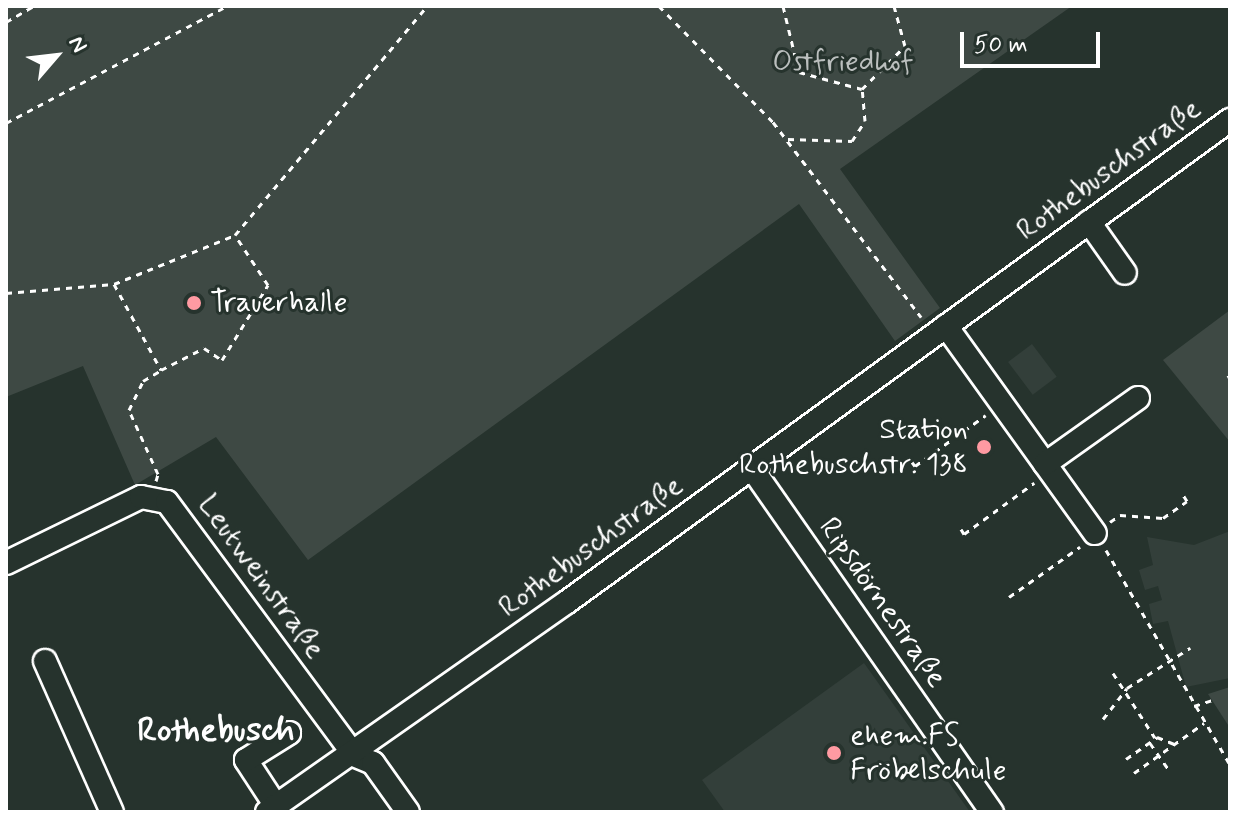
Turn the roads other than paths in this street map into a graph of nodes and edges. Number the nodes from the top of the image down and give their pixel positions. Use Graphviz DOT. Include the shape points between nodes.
graph roads {
  1 [pos="1230,120"];
  2 [pos="1089,222"];
  3 [pos="1125,273"];
  4 [pos="940,330"];
  5 [pos="1138,398"];
  6 [pos="751,467"];
  7 [pos="1048,468"];
  8 [pos="1095,533"];
  9 [pos="6,563"];
  10 [pos="45,661"];
  11 [pos="289,733"];
  12 [pos="354,755"];
  13 [pos="272,809"];
  14 [pos="112,812"];
  15 [pos="408,812"];
  16 [pos="992,812"];
  1 -- 2 [label="street, Rothebuschstraße"];
  2 -- 3 [label="street"];
  2 -- 4 [label="street, Rothebuschstraße"];
  4 -- 6 [label="street, Rothebuschstraße"];
  4 -- 7 [label="street"];
  5 -- 7 [label="street"];
  6 -- 12 [label="street, Rothebuschstraße"];
  6 -- 16 [label="street, Ripsdörnestraße"];
  7 -- 8 [label="street"];
  9 -- 12 [label="street, Leutweinstraße" via="150,496 179,513"];
  10 -- 14 [label="street"];
  11 -- 13 [label="street" via="246,760"];
  12 -- 13 [label="street, Rothebuschstraße"];
  12 -- 15 [label="street, Leutweinstraße" via="373,763"];
}
